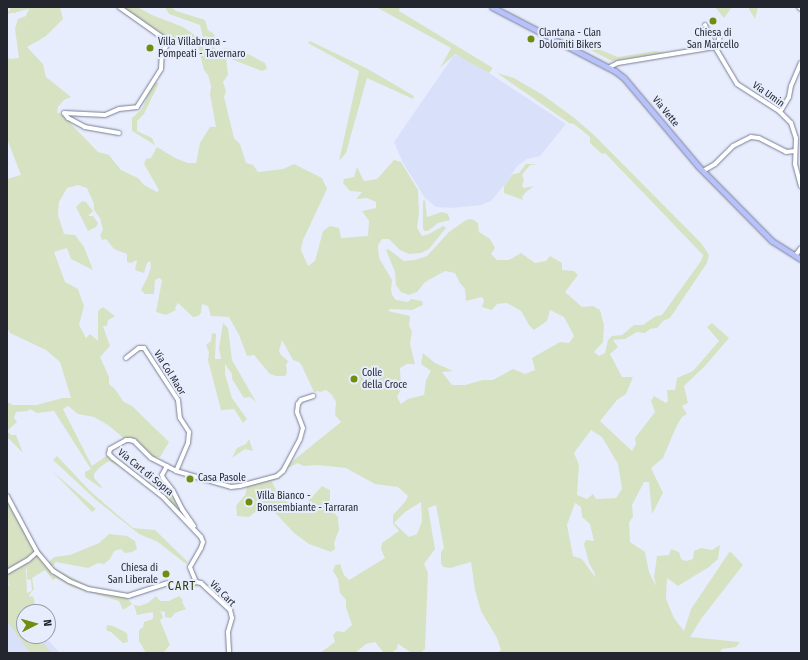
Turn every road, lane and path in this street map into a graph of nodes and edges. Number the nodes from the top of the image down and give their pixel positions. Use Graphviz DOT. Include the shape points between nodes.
graph roads {
  1 [pos="119,7"];
  2 [pos="492,7"];
  3 [pos="799,7"];
  4 [pos="801,9"];
  5 [pos="705,25"];
  6 [pos="719,36"];
  7 [pos="714,47"];
  8 [pos="801,63"];
  9 [pos="608,68"];
  10 [pos="780,112"];
  11 [pos="119,133"];
  12 [pos="799,144"];
  13 [pos="795,151"];
  14 [pos="703,172"];
  15 [pos="801,186"];
  16 [pos="801,248"];
  17 [pos="798,255"];
  18 [pos="801,259"];
  19 [pos="126,358"];
  20 [pos="312,396"];
  21 [pos="167,466"];
  22 [pos="176,471"];
  23 [pos="7,496"];
  24 [pos="203,542"];
  25 [pos="37,552"];
  26 [pos="7,572"];
  27 [pos="196,582"];
  28 [pos="229,653"];
  1 -- 11 [label="street" via="166,40 161,69 137,107 119,109 105,115 64,113 85,127"];
  2 -- 9 [label="main road, Via Vette"];
  3 -- 4 [label="street"];
  5 -- 7 [label="street, Via Umin"];
  6 -- 7 [label="street" via="719,42"];
  7 -- 9 [label="street" via="618,63"];
  7 -- 10 [label="street, Via Umin" via="737,84"];
  8 -- 10 [label="street" via="789,97"];
  9 -- 14 [label="main road, Via Vette" via="633,87"];
  10 -- 12 [label="street, Via Umin" via="791,123"];
  12 -- 13 [label="street, Via Umin"];
  13 -- 14 [label="street" via="786,152 759,138 751,137 733,146"];
  13 -- 15 [label="street, Via Umin" via="795,164"];
  14 -- 17 [label="main road, Via Vette" via="772,241"];
  16 -- 17 [label="street"];
  17 -- 18 [label="main road, Via Vette"];
  19 -- 22 [label="street, Via Col Maor" via="139,348 144,348 178,400 180,418 189,432 188,443"];
  20 -- 22 [label="street, Via Cart di Sopra" via="298,404 303,428 300,439 287,466 277,476 231,487"];
  21 -- 22 [label="street, Via Cart di Sopra"];
  21 -- 24 [label="street" via="163,478"];
  21 -- 24 [label="street, Via Cart di Sopra" via="151,458 134,441 126,440 110,449 109,454 172,505"];
  23 -- 25 [label="street, Via Cart"];
  24 -- 27 [label="street" via="190,568"];
  25 -- 26 [label="street"];
  25 -- 27 [label="street, Via Cart" via="53,571 88,589 128,596 168,583 184,586"];
  27 -- 28 [label="street, Via Cart" via="216,595 230,610 232,618 228,632"];
}
